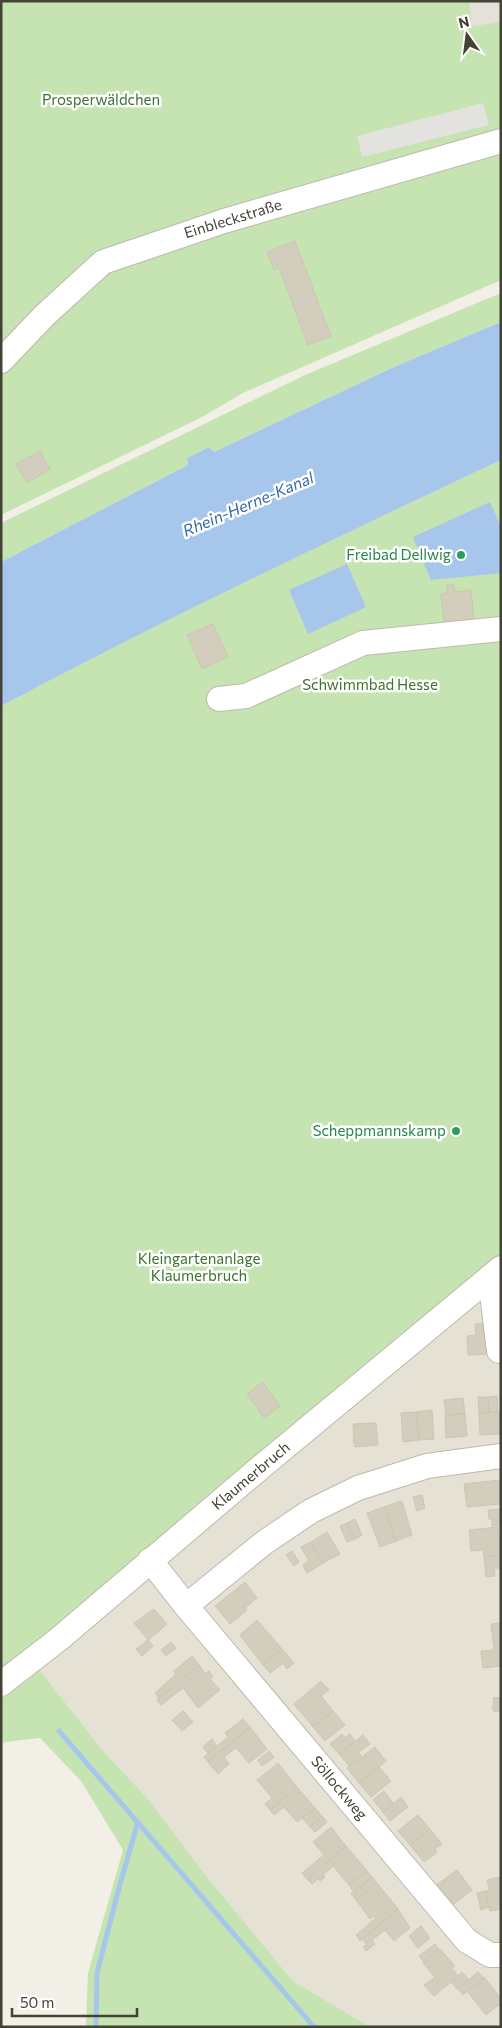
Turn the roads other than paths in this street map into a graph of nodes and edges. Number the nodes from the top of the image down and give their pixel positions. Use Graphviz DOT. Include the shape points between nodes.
graph roads {
  1 [pos="501,142"];
  2 [pos="1,360"];
  3 [pos="501,629"];
  4 [pos="219,699"];
  5 [pos="498,1273"];
  6 [pos="499,1351"];
  7 [pos="501,1456"];
  8 [pos="150,1560"];
  9 [pos="186,1606"];
  10 [pos="1,1684"];
  11 [pos="501,1956"];
  1 -- 2 [label="street, Einbleckstraße" via="224,221 103,262"];
  3 -- 4 [label="street" via="363,643 246,696"];
  5 -- 6 [label="street"];
  5 -- 8 [label="street, Klaumerbruch"];
  7 -- 9 [label="street" via="427,1466 358,1488 310,1510"];
  8 -- 9 [label="street, Söllockweg"];
  8 -- 10 [label="street, Klaumerbruch" via="59,1639"];
  9 -- 11 [label="street, Söllockweg" via="467,1941 490,1956"];
}
